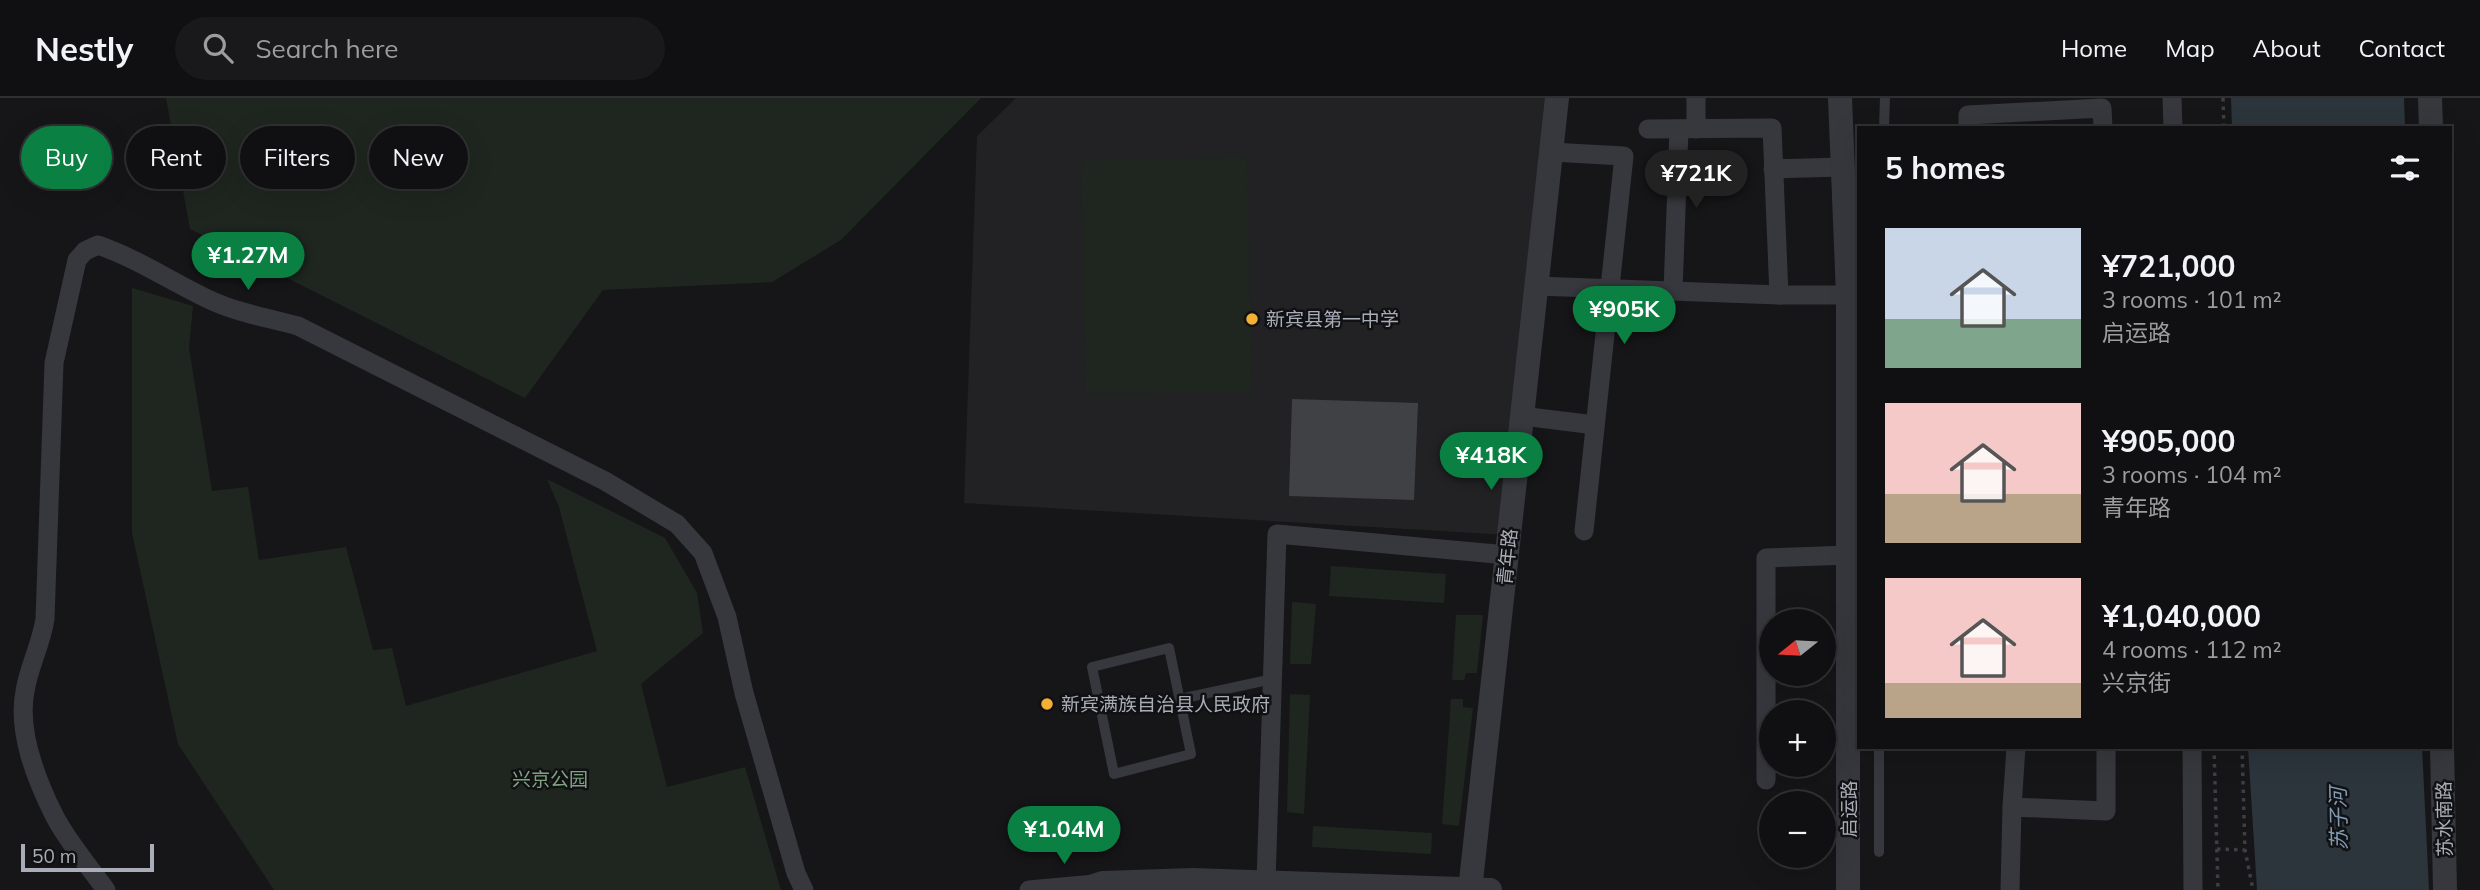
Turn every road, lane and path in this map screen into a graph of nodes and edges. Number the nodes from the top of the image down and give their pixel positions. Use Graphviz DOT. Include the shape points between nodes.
graph roads {
  1 [pos="1558,98"];
  2 [pos="1696,98"];
  3 [pos="1840,98"];
  4 [pos="1885,98"];
  5 [pos="2172,98"];
  6 [pos="2223,98"];
  7 [pos="2430,98"];
  8 [pos="2039,112"];
  9 [pos="1884,126"];
  10 [pos="1968,126"];
  11 [pos="2103,126"];
  12 [pos="2173,126"];
  13 [pos="2224,126"];
  14 [pos="2431,126"];
  15 [pos="1648,129"];
  16 [pos="1687,129"];
  17 [pos="1551,152"];
  18 [pos="1843,167"];
  19 [pos="1773,169"];
  20 [pos="1537,286"];
  21 [pos="1610,289"];
  22 [pos="1673,291"];
  23 [pos="1779,295"];
  24 [pos="1853,295"];
  25 [pos="1854,384"];
  26 [pos="1522,416"];
  27 [pos="1595,425"];
  28 [pos="1854,493"];
  29 [pos="1584,531"];
  30 [pos="1507,555"];
  31 [pos="1853,567"];
  32 [pos="1273,679"];
  33 [pos="1180,699"];
  34 [pos="1879,749"];
  35 [pos="2016,749"];
  36 [pos="2106,749"];
  37 [pos="2192,749"];
  38 [pos="2214,749"];
  39 [pos="2242,749"];
  40 [pos="2442,749"];
  41 [pos="1766,780"];
  42 [pos="2012,807"];
  43 [pos="2217,849"];
  44 [pos="2245,850"];
  45 [pos="1879,852"];
  46 [pos="1266,883"];
  47 [pos="1092,886"];
  48 [pos="106,890"];
  49 [pos="804,890"];
  50 [pos="1029,890"];
  51 [pos="1477,890"];
  52 [pos="1848,890"];
  53 [pos="2010,890"];
  54 [pos="2193,890"];
  55 [pos="2218,890"];
  56 [pos="2253,890"];
  57 [pos="2445,890"];
  1 -- 17 [label="street, 青年路"];
  2 -- 16 [label="street"];
  3 -- 18 [label="street, 启运路"];
  4 -- 9 [label="lane"];
  5 -- 12 [label="street"];
  6 -- 13 [label="path"];
  7 -- 14 [label="street"];
  8 -- 10 [label="street" via="1968,114"];
  8 -- 11 [label="street" via="2102,108"];
  15 -- 16 [label="street"];
  16 -- 19 [label="street" via="1772,128"];
  16 -- 22 [label="street"];
  17 -- 20 [label="street, 青年路"];
  17 -- 21 [label="street" via="1624,156"];
  18 -- 19 [label="street"];
  18 -- 24 [label="street, 启运路"];
  19 -- 23 [label="street"];
  20 -- 21 [label="street"];
  20 -- 26 [label="street, 青年路"];
  21 -- 22 [label="street"];
  21 -- 27 [label="street"];
  22 -- 23 [label="street"];
  23 -- 24 [label="street"];
  24 -- 25 [label="street, 启运路"];
  25 -- 28 [label="street, 启运路"];
  26 -- 27 [label="street"];
  26 -- 30 [label="street, 青年路"];
  27 -- 29 [label="street"];
  28 -- 31 [label="street, 启运路"];
  30 -- 32 [label="street" via="1277,534"];
  30 -- 51 [label="street, 青年路"];
  31 -- 41 [label="street" via="1766,558"];
  31 -- 52 [label="street, 启运路"];
  32 -- 33 [label="lane"];
  32 -- 46 [label="street"];
  33 -- 33 [label="lane" via="1191,754 1114,774 1092,667 1169,648"];
  34 -- 45 [label="lane"];
  35 -- 42 [label="street"];
  36 -- 42 [label="street" via="2106,811"];
  37 -- 54 [label="street"];
  38 -- 43 [label="path"];
  39 -- 44 [label="path"];
  40 -- 57 [label="street, 苏水南路"];
  42 -- 53 [label="street"];
  43 -- 44 [label="path"];
  43 -- 55 [label="path"];
  44 -- 56 [label="path"];
  46 -- 47 [label="street" via="1193,880"];
  46 -- 51 [label="street"];
  47 -- 50 [label="street"];
  48 -- 49 [label="street" via="54,817 33,765 23,719 25,690 45,619 54,363 77,260 98,245 212,301 299,326 605,481 677,524 703,553 727,617 748,705"];
}
